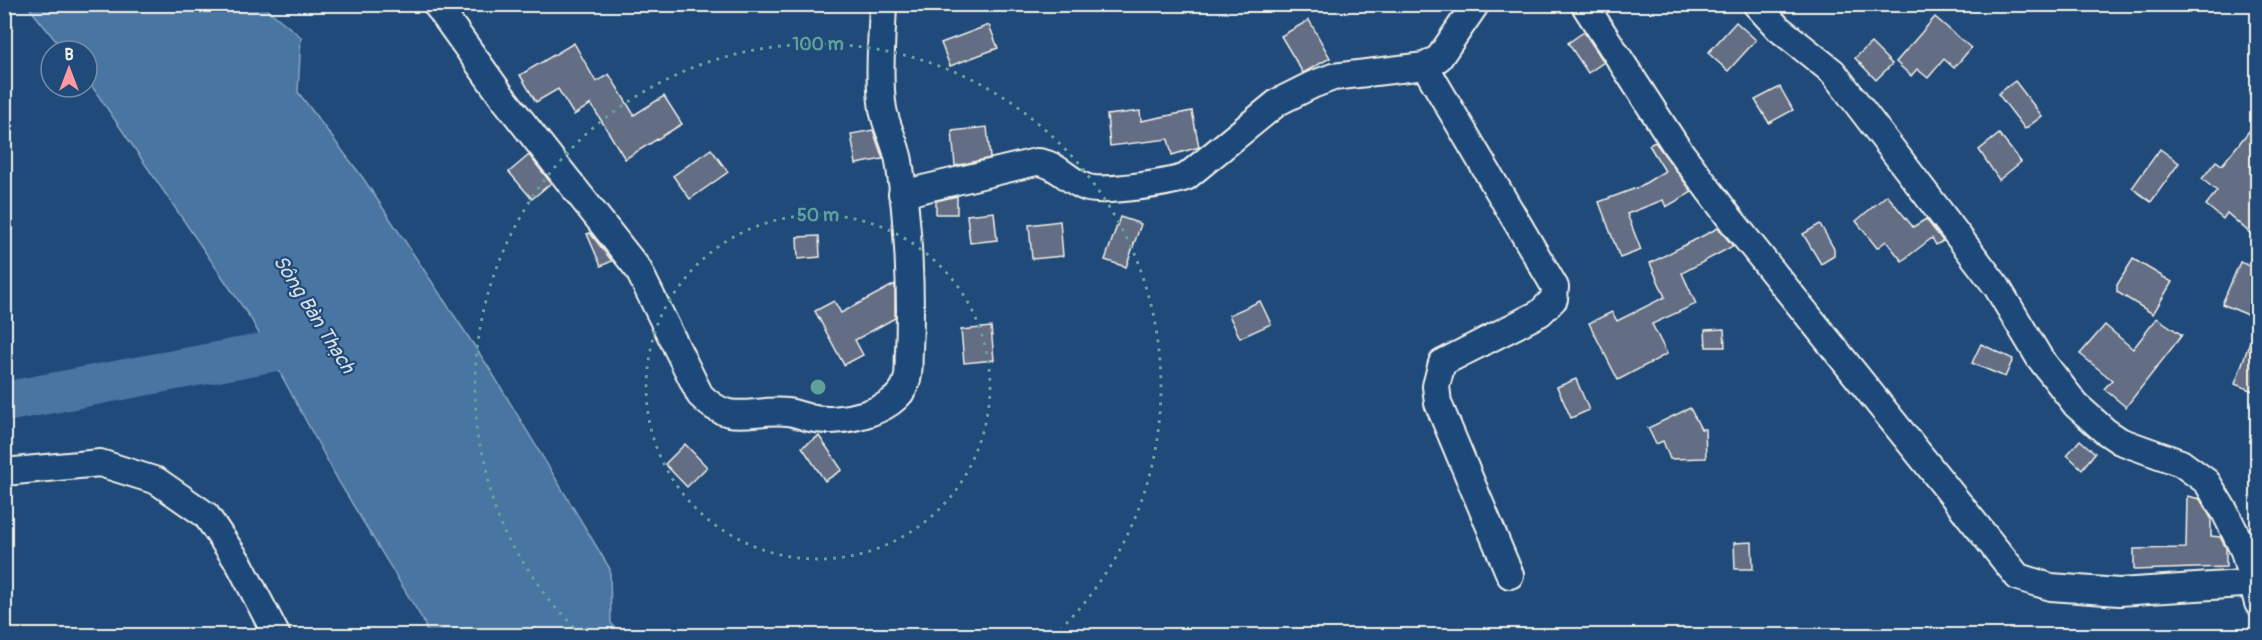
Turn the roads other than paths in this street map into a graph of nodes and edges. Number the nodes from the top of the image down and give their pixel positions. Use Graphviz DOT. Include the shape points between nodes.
graph roads {
  1 [pos="436,4"];
  2 [pos="883,4"];
  3 [pos="1476,4"];
  4 [pos="1584,4"];
  5 [pos="1756,4"];
  6 [pos="1425,66"];
  7 [pos="903,194"];
  8 [pos="4,472"];
  9 [pos="1510,575"];
  10 [pos="2257,590"];
  11 [pos="277,636"];
  1 -- 7 [label="street" via="501,95 638,269 700,395 712,408 725,413 788,412 839,421 857,418 900,393 907,383 909,334"];
  2 -- 7 [label="street" via="883,108 898,159"];
  3 -- 6 [label="street" via="1439,58"];
  4 -- 10 [label="street" via="1676,146 1732,220 2018,577 2050,587 2119,592"];
  5 -- 10 [label="street" via="1778,28 1833,72 1997,287 2039,357 2076,405 2121,441 2181,463 2207,482 2244,551"];
  6 -- 7 [label="street" via="1333,76 1312,85 1278,102 1186,177 1173,182 1090,189 1045,162 1036,162"];
  6 -- 9 [label="street" via="1555,287 1554,299 1540,313 1442,363 1438,372 1438,403"];
  8 -- 11 [label="street" via="100,463 157,480 206,515 240,565"];
}
